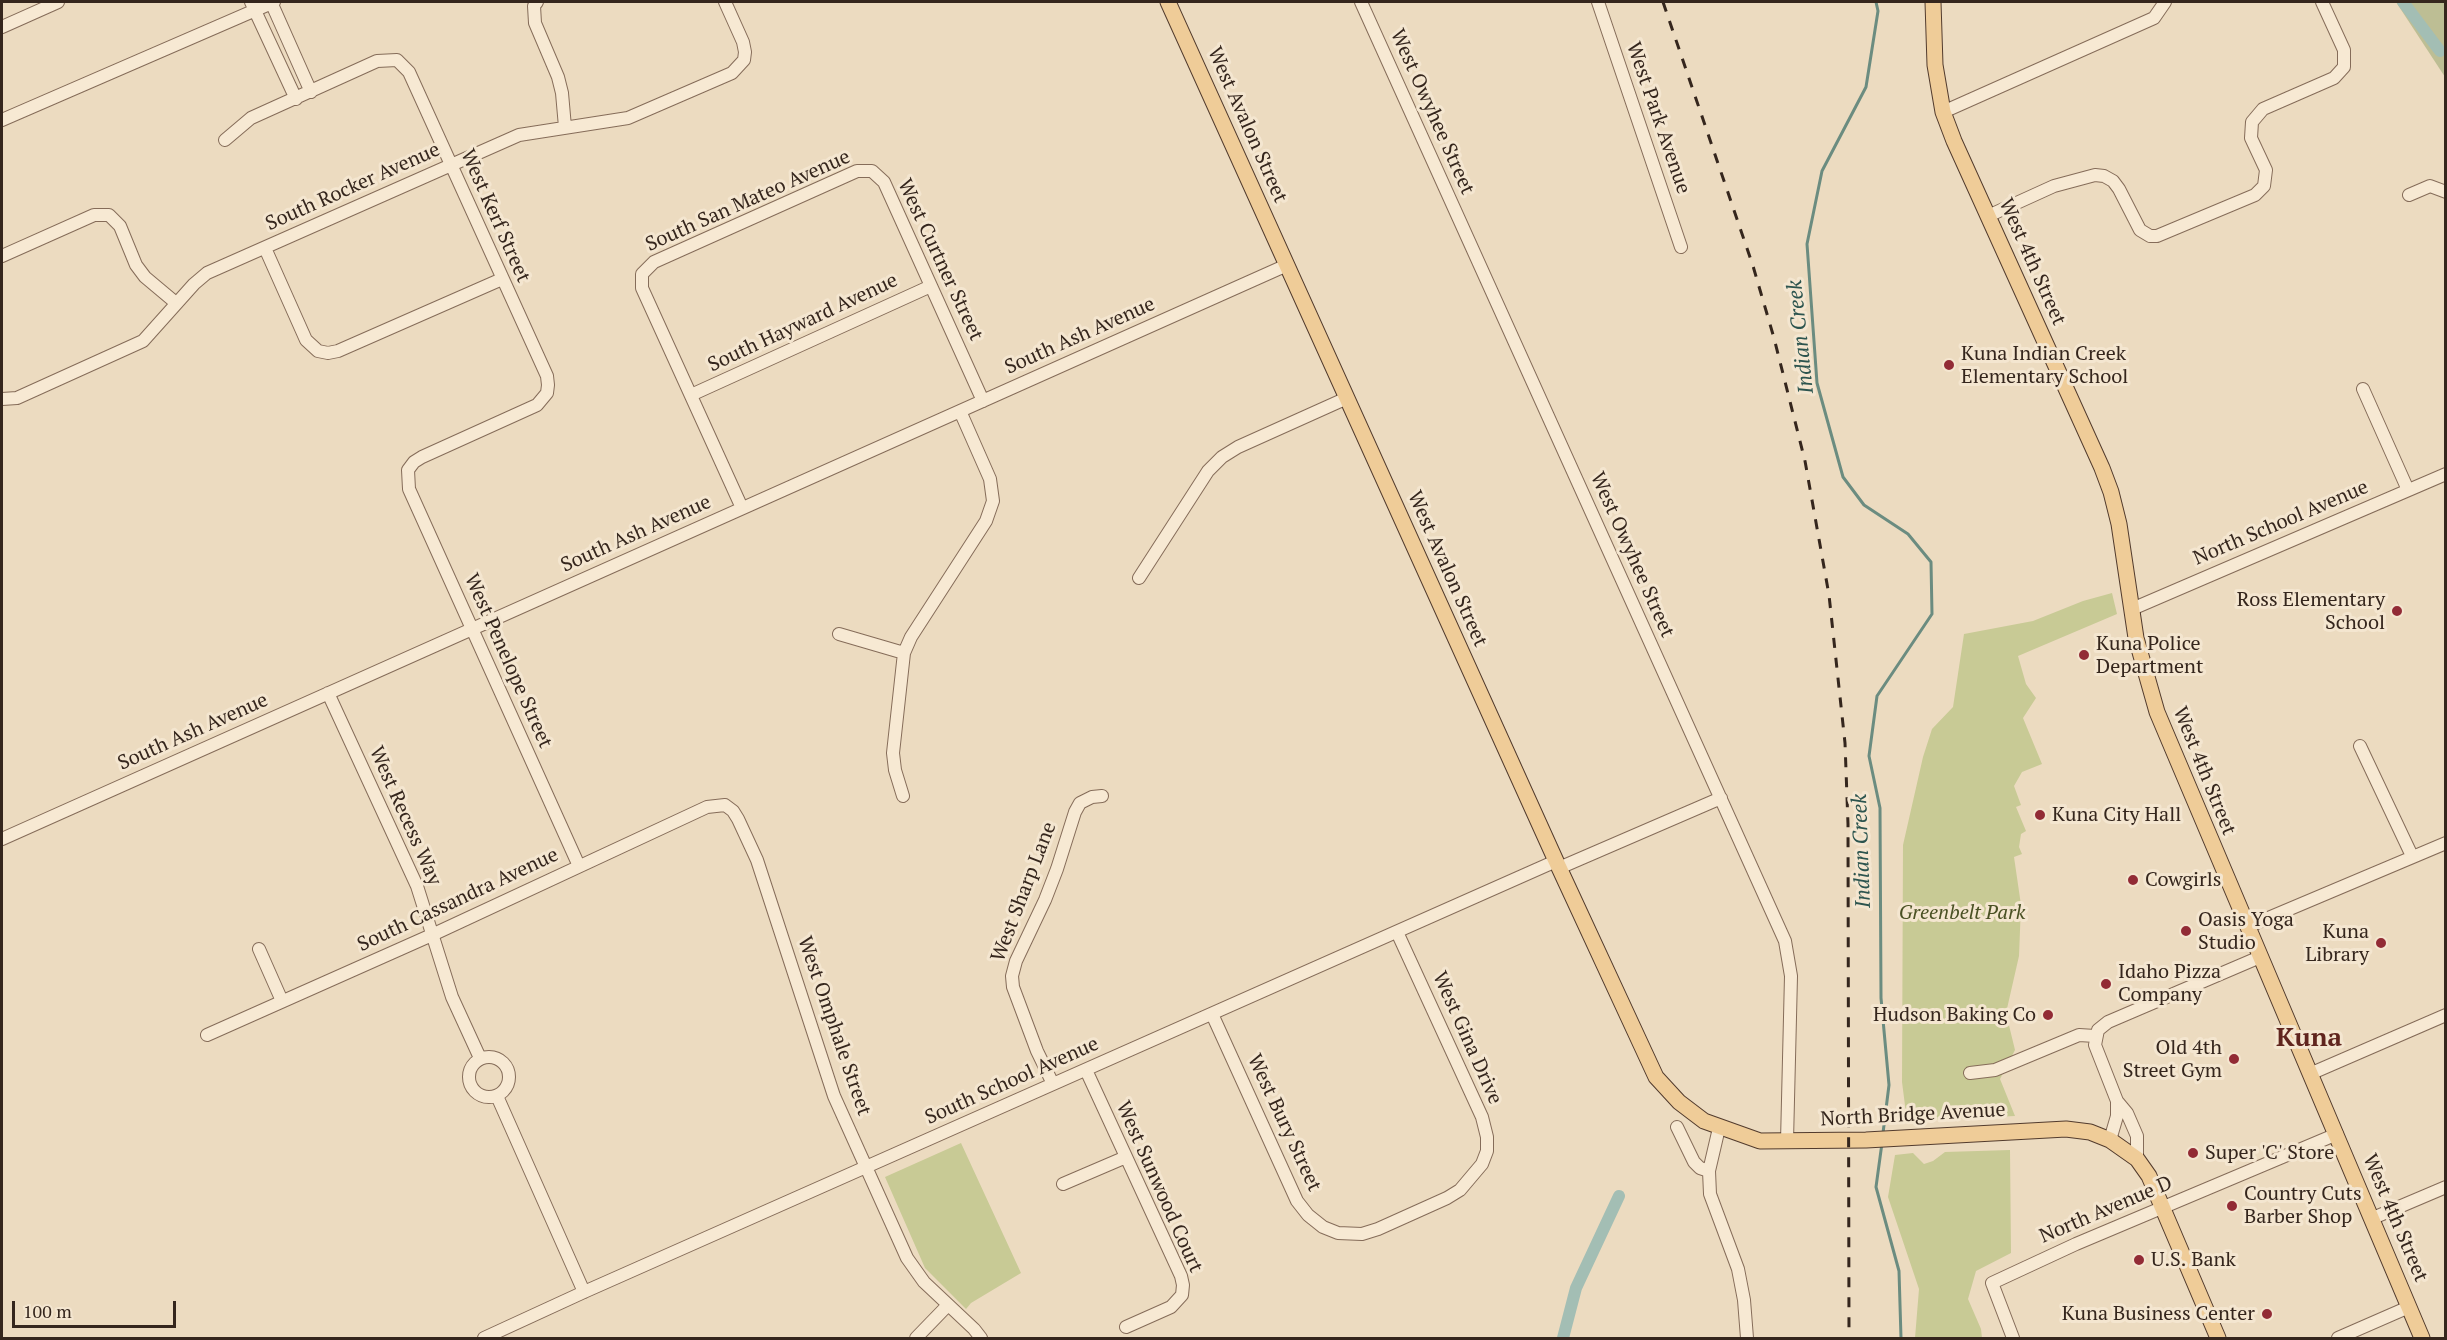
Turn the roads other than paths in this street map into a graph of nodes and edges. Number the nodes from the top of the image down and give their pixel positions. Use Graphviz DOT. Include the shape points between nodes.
graph roads {
  1 [pos="58,2"];
  2 [pos="272,2"];
  3 [pos="725,2"];
  4 [pos="1168,2"];
  5 [pos="1361,2"];
  6 [pos="1598,2"];
  7 [pos="1933,2"];
  8 [pos="2165,2"];
  9 [pos="2322,2"];
  10 [pos="535,4"];
  11 [pos="253,6"];
  12 [pos="2,27"];
  13 [pos="311,92"];
  14 [pos="296,99"];
  15 [pos="1943,112"];
  16 [pos="2,120"];
  17 [pos="565,127"];
  18 [pos="225,140"];
  19 [pos="451,165"];
  20 [pos="872,171"];
  21 [pos="2445,192"];
  22 [pos="2409,195"];
  23 [pos="1988,216"];
  24 [pos="264,248"];
  25 [pos="1681,248"];
  26 [pos="2,256"];
  27 [pos="1287,265"];
  28 [pos="502,279"];
  29 [pos="931,286"];
  30 [pos="176,303"];
  31 [pos="2363,389"];
  32 [pos="691,395"];
  33 [pos="1347,398"];
  34 [pos="2,399"];
  35 [pos="983,400"];
  36 [pos="960,411"];
  37 [pos="408,470"];
  38 [pos="2445,474"];
  39 [pos="2408,490"];
  40 [pos="742,508"];
  41 [pos="1139,578"];
  42 [pos="2132,609"];
  43 [pos="472,629"];
  44 [pos="839,634"];
  45 [pos="904,654"];
  46 [pos="328,693"];
  47 [pos="2360,746"];
  48 [pos="903,796"];
  49 [pos="1102,796"];
  50 [pos="1720,798"];
  51 [pos="725,805"];
  52 [pos="2,839"];
  53 [pos="2445,843"];
  54 [pos="2412,856"];
  55 [pos="1557,865"];
  56 [pos="579,866"];
  57 [pos="2247,927"];
  58 [pos="1397,932"];
  59 [pos="434,934"];
  60 [pos="259,949"];
  61 [pos="2260,957"];
  62 [pos="282,1001"];
  63 [pos="1212,1014"];
  64 [pos="2445,1015"];
  65 [pos="207,1035"];
  66 [pos="2095,1036"];
  67 [pos="480,1059"];
  68 [pos="1086,1070"];
  69 [pos="2312,1072"];
  70 [pos="1970,1073"];
  71 [pos="1053,1084"];
  72 [pos="497,1096"];
  73 [pos="2117,1101"];
  74 [pos="1677,1127"];
  75 [pos="1719,1128"];
  76 [pos="2337,1134"];
  77 [pos="2110,1140"];
  78 [pos="1787,1141"];
  79 [pos="1126,1157"];
  80 [pos="2137,1159"];
  81 [pos="866,1167"];
  82 [pos="1709,1171"];
  83 [pos="1063,1184"];
  84 [pos="2445,1187"];
  85 [pos="2163,1206"];
  86 [pos="2373,1218"];
  87 [pos="1338,1233"];
  88 [pos="584,1292"];
  89 [pos="948,1305"];
  90 [pos="2409,1307"];
  91 [pos="1126,1327"];
  92 [pos="484,1338"];
  93 [pos="916,1338"];
  94 [pos="981,1338"];
  95 [pos="1747,1338"];
  96 [pos="2013,1338"];
  97 [pos="2218,1338"];
  98 [pos="2338,1338"];
  99 [pos="2422,1338"];
  1 -- 12 [label="street"];
  2 -- 11 [label="street"];
  2 -- 13 [label="street"];
  3 -- 17 [label="street, South Rocker Avenue" via="743,42 744,60 732,73 641,114"];
  4 -- 27 [label="main road, West Avalon Street"];
  5 -- 50 [label="street, West Owyhee Street"];
  6 -- 25 [label="street, West Park Avenue"];
  7 -- 15 [label="main road, West 4th Street" via="1935,65"];
  8 -- 15 [label="street" via="2154,18"];
  9 -- 23 [label="street" via="2344,50 2344,68 2334,78 2263,109 2252,122 2251,138 2266,170 2265,186 2255,195 2166,233 2150,236 2140,230 2123,195 2104,176 2054,186"];
  10 -- 17 [label="street" via="535,23 562,93"];
  11 -- 14 [label="street"];
  11 -- 16 [label="street"];
  13 -- 14 [label="street"];
  13 -- 19 [label="street, West Kerf Street" via="377,61 397,60 409,72"];
  14 -- 18 [label="street" via="251,118"];
  15 -- 23 [label="main road, West 4th Street"];
  17 -- 19 [label="street, South Rocker Avenue" via="519,135"];
  19 -- 24 [label="street, South Rocker Avenue"];
  19 -- 28 [label="street, West Kerf Street"];
  20 -- 29 [label="street, West Curtner Street" via="884,182"];
  20 -- 32 [label="street, South San Mateo Avenue" via="857,171 771,209 654,262 642,274 642,288"];
  21 -- 22 [label="street" via="2430,186"];
  23 -- 42 [label="main road, West 4th Street" via="2102,468 2119,524"];
  24 -- 28 [label="street" via="306,340 318,351 328,353"];
  24 -- 30 [label="street, South Rocker Avenue" via="207,273"];
  26 -- 30 [label="street" via="93,215 109,215 120,226 145,277"];
  27 -- 33 [label="main road, West Avalon Street"];
  27 -- 35 [label="street, South Ash Avenue"];
  28 -- 37 [label="street, West Kerf Street" via="547,376 547,393 537,405 422,457"];
  29 -- 32 [label="street, South Hayward Avenue"];
  29 -- 35 [label="street, West Curtner Street"];
  30 -- 34 [label="street, South Rocker Avenue" via="137,344 17,398"];
  31 -- 39 [label="street"];
  32 -- 40 [label="street"];
  33 -- 41 [label="street" via="1222,457 1208,471"];
  33 -- 55 [label="main road, West Avalon Street"];
  35 -- 36 [label="street, South Ash Avenue"];
  36 -- 40 [label="street, South Ash Avenue"];
  36 -- 45 [label="street" via="990,479 993,501 986,521"];
  37 -- 43 [label="street, West Penelope Street" via="409,489"];
  38 -- 39 [label="street, North School Avenue"];
  39 -- 42 [label="street, North School Avenue"];
  40 -- 43 [label="street, South Ash Avenue"];
  42 -- 57 [label="main road, West 4th Street" via="2145,676 2157,711"];
  43 -- 46 [label="street, South Ash Avenue"];
  43 -- 56 [label="street, West Penelope Street"];
  44 -- 45 [label="street"];
  45 -- 48 [label="street" via="893,753"];
  46 -- 52 [label="street, South Ash Avenue"];
  46 -- 59 [label="street, West Recess Way" via="417,886"];
  47 -- 54 [label="street"];
  49 -- 71 [label="street, West Sharp Lane" via="1080,803 1075,812 1057,869 1012,976 1025,1019"];
  50 -- 55 [label="street"];
  50 -- 78 [label="street, West Owyhee Street" via="1785,941 1791,976"];
  51 -- 56 [label="street, South Cassandra Avenue" via="707,807"];
  51 -- 81 [label="street, West Omphale Street" via="738,819 757,860 834,1096"];
  53 -- 54 [label="street"];
  54 -- 57 [label="street"];
  55 -- 58 [label="street, South School Avenue"];
  55 -- 75 [label="main road, West Avalon Street" via="1656,1077 1679,1102"];
  56 -- 59 [label="street, South Cassandra Avenue"];
  57 -- 61 [label="main road, West 4th Street"];
  58 -- 63 [label="street, South School Avenue"];
  58 -- 87 [label="street, West Gina Drive" via="1482,1117 1487,1151 1482,1164 1461,1190 1447,1198 1362,1234"];
  59 -- 62 [label="street, South Cassandra Avenue"];
  59 -- 67 [label="street, West Recess Way" via="452,997"];
  60 -- 62 [label="street"];
  61 -- 66 [label="street" via="2108,1022"];
  61 -- 69 [label="main road, West 4th Street"];
  62 -- 65 [label="street, South Cassandra Avenue"];
  63 -- 68 [label="street, South School Avenue"];
  63 -- 87 [label="street, West Bury Street" via="1297,1201 1323,1227"];
  64 -- 69 [label="street"];
  66 -- 70 [label="street" via="2079,1035 1995,1070"];
  66 -- 73 [label="street" via="2098,1055"];
  67 -- 72 [label="street" via="470,1070 470,1086 481,1096"];
  67 -- 72 [label="street" via="496,1058 507,1069 508,1084"];
  68 -- 71 [label="street, South School Avenue"];
  68 -- 79 [label="street, West Sunwood Court"];
  69 -- 76 [label="main road, West 4th Street"];
  71 -- 81 [label="street, South School Avenue"];
  72 -- 88 [label="street"];
  73 -- 77 [label="street"];
  73 -- 80 [label="street" via="2137,1136"];
  74 -- 82 [label="street" via="1694,1162"];
  75 -- 78 [label="main road, North Bridge Avenue" via="1760,1141"];
  75 -- 82 [label="street"];
  76 -- 85 [label="street, North Avenue D"];
  76 -- 86 [label="main road, West 4th Street"];
  77 -- 78 [label="main road, North Bridge Avenue" via="2066,1129"];
  77 -- 80 [label="main road, North Bridge Avenue"];
  79 -- 83 [label="street"];
  79 -- 91 [label="street, West Sunwood Court" via="1183,1285 1182,1294 1171,1307"];
  80 -- 85 [label="main road"];
  81 -- 88 [label="street, South School Avenue"];
  81 -- 89 [label="street, West Omphale Street" via="911,1265"];
  82 -- 95 [label="street" via="1710,1194 1738,1269"];
  84 -- 86 [label="street"];
  85 -- 96 [label="street, North Avenue D" via="1992,1283"];
  85 -- 97 [label="main road"];
  86 -- 90 [label="main road, West 4th Street"];
  88 -- 92 [label="street, South School Avenue"];
  89 -- 93 [label="street"];
  89 -- 94 [label="street, West Omphale Street"];
  90 -- 98 [label="street"];
  90 -- 99 [label="main road, West 4th Street"];
}
